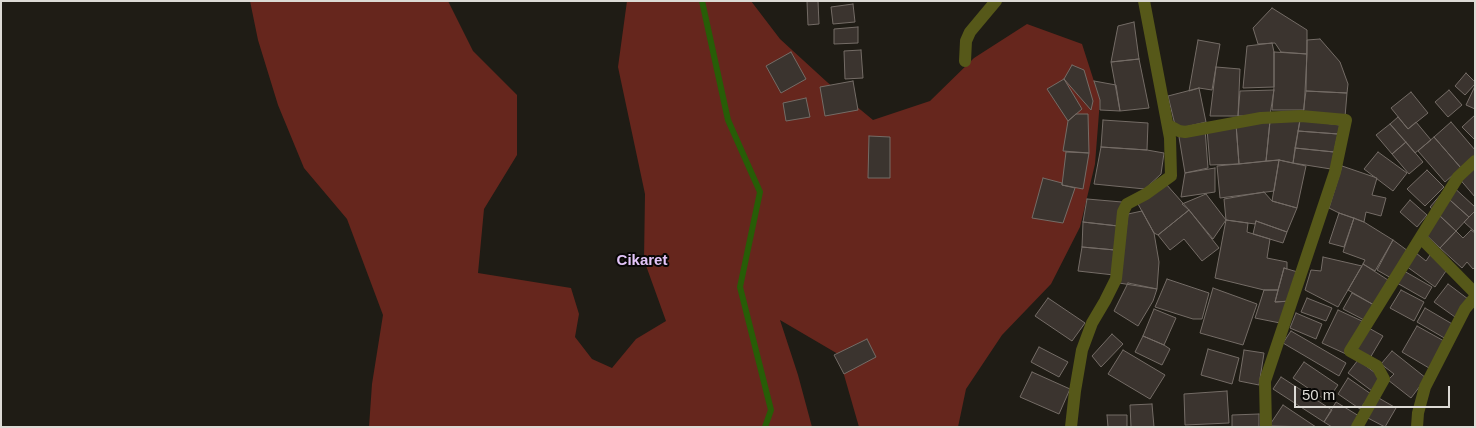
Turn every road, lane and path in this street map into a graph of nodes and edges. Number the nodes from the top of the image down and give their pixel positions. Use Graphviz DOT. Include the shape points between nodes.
graph roads {
  1 [pos="996,1"];
  2 [pos="1144,1"];
  3 [pos="966,61"];
  4 [pos="1168,125"];
  5 [pos="1475,161"];
  6 [pos="1421,238"];
  7 [pos="1475,295"];
  8 [pos="1071,427"];
  9 [pos="1266,427"];
  10 [pos="1357,427"];
  11 [pos="1417,427"];
  1 -- 3 [label="street" via="970,32 966,41"];
  2 -- 4 [label="street"];
  4 -- 8 [label="street" via="1171,176 1127,204 1123,212 1116,279 1092,323 1082,350"];
  4 -- 9 [label="street" via="1185,132 1261,118 1301,116 1346,120 1335,172 1265,381"];
  5 -- 6 [label="street" via="1458,177"];
  6 -- 7 [label="street"];
  6 -- 10 [label="street" via="1350,351 1377,366 1384,379"];
  7 -- 11 [label="street" via="1464,309 1425,386"];
}
